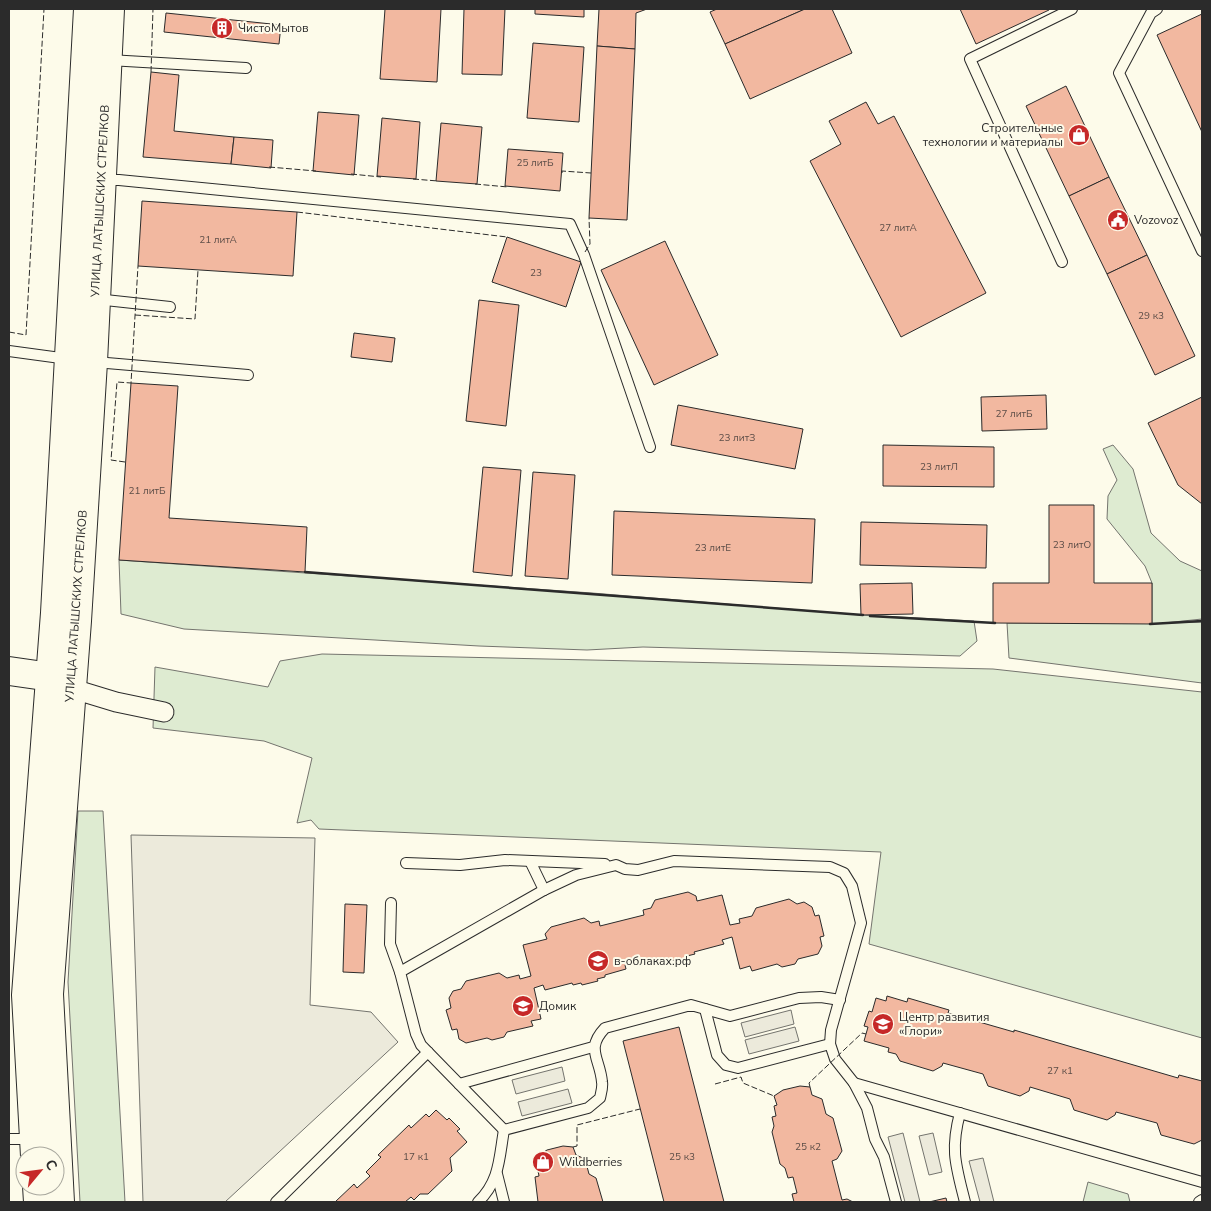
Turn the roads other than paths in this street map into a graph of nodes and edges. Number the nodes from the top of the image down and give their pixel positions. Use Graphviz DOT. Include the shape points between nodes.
graph roads {
  1 [pos="88,9"];
  2 [pos="110,9"];
  3 [pos="1072,9"];
  4 [pos="1157,9"];
  5 [pos="96,59"];
  6 [pos="246,68"];
  7 [pos="90,179"];
  8 [pos="1202,251"];
  9 [pos="1062,262"];
  10 [pos="95,299"];
  11 [pos="170,307"];
  12 [pos="9,351"];
  13 [pos="81,361"];
  14 [pos="248,375"];
  15 [pos="650,447"];
  16 [pos="9,671"];
  17 [pos="57,686"];
  18 [pos="9,689"];
  19 [pos="164,712"];
  20 [pos="530,862"];
  21 [pos="406,863"];
  22 [pos="616,865"];
  23 [pos="544,890"];
  24 [pos="391,902"];
  25 [pos="400,972"];
  26 [pos="840,1000"];
  27 [pos="705,1009"];
  28 [pos="830,1044"];
  29 [pos="593,1048"];
  30 [pos="428,1052"];
  31 [pos="854,1083"];
  32 [pos="459,1084"];
  33 [pos="960,1113"];
  34 [pos="504,1130"];
  35 [pos="26,1145"];
  36 [pos="497,1174"];
  37 [pos="1202,1182"];
  38 [pos="1202,1200"];
  39 [pos="60,1202"];
  40 [pos="276,1202"];
  41 [pos="478,1202"];
  42 [pos="504,1202"];
  43 [pos="896,1202"];
  44 [pos="966,1202"];
  45 [pos="1200,1202"];
  1 -- 5 [label="street, УЛИЦА ЛАТЫШСКИХ СТРЕЛКОВ"];
  2 -- 5 [label="street, УЛИЦА ЛАТЫШСКИХ СТРЕЛКОВ"];
  3 -- 9 [label="lane" via="970,59"];
  4 -- 8 [label="lane" via="1151,13 1119,73"];
  5 -- 6 [label="lane"];
  5 -- 7 [label="street, УЛИЦА ЛАТЫШСКИХ СТРЕЛКОВ"];
  7 -- 10 [label="street, УЛИЦА ЛАТЫШСКИХ СТРЕЛКОВ"];
  7 -- 13 [label="street, УЛИЦА ЛАТЫШСКИХ СТРЕЛКОВ"];
  7 -- 15 [label="lane" via="570,224 584,255"];
  10 -- 11 [label="lane"];
  10 -- 13 [label="street, УЛИЦА ЛАТЫШСКИХ СТРЕЛКОВ"];
  12 -- 13 [label="lane"];
  13 -- 14 [label="lane"];
  13 -- 17 [label="street, УЛИЦА ЛАТЫШСКИХ СТРЕЛКОВ" via="77,620"];
  16 -- 17 [label="street"];
  17 -- 18 [label="street"];
  17 -- 19 [label="street"];
  17 -- 35 [label="street, УЛИЦА ЛАТЫШСКИХ СТРЕЛКОВ" via="26,995"];
  17 -- 39 [label="street, УЛИЦА ЛАТЫШСКИХ СТРЕЛКОВ" via="65,789 49,994"];
  20 -- 21 [label="lane" via="505,860 460,866"];
  20 -- 22 [label="lane"];
  20 -- 23 [label="lane"];
  22 -- 23 [label="lane" via="576,875"];
  22 -- 26 [label="lane" via="638,870 674,860 830,867 844,873 852,886 861,923"];
  23 -- 25 [label="lane"];
  24 -- 25 [label="lane" via="390,944"];
  25 -- 30 [label="lane" via="416,1034"];
  26 -- 27 [label="lane" via="799,998 730,1016"];
  26 -- 28 [label="lane"];
  27 -- 28 [label="lane" via="717,1055 726,1065 738,1068"];
  27 -- 29 [label="lane" via="691,1005 605,1028 596,1037"];
  28 -- 31 [label="lane" via="835,1059"];
  29 -- 32 [label="lane"];
  29 -- 34 [label="lane" via="603,1082 600,1098 588,1108"];
  30 -- 32 [label="lane"];
  30 -- 40 [label="lane"];
  31 -- 33 [label="lane"];
  31 -- 43 [label="lane" via="867,1108"];
  32 -- 34 [label="lane"];
  33 -- 37 [label="lane"];
  33 -- 44 [label="lane" via="954,1135 954,1156"];
  34 -- 36 [label="lane"];
  36 -- 41 [label="lane" via="490,1191"];
  36 -- 42 [label="lane"];
  38 -- 45 [label="lane"];
}
